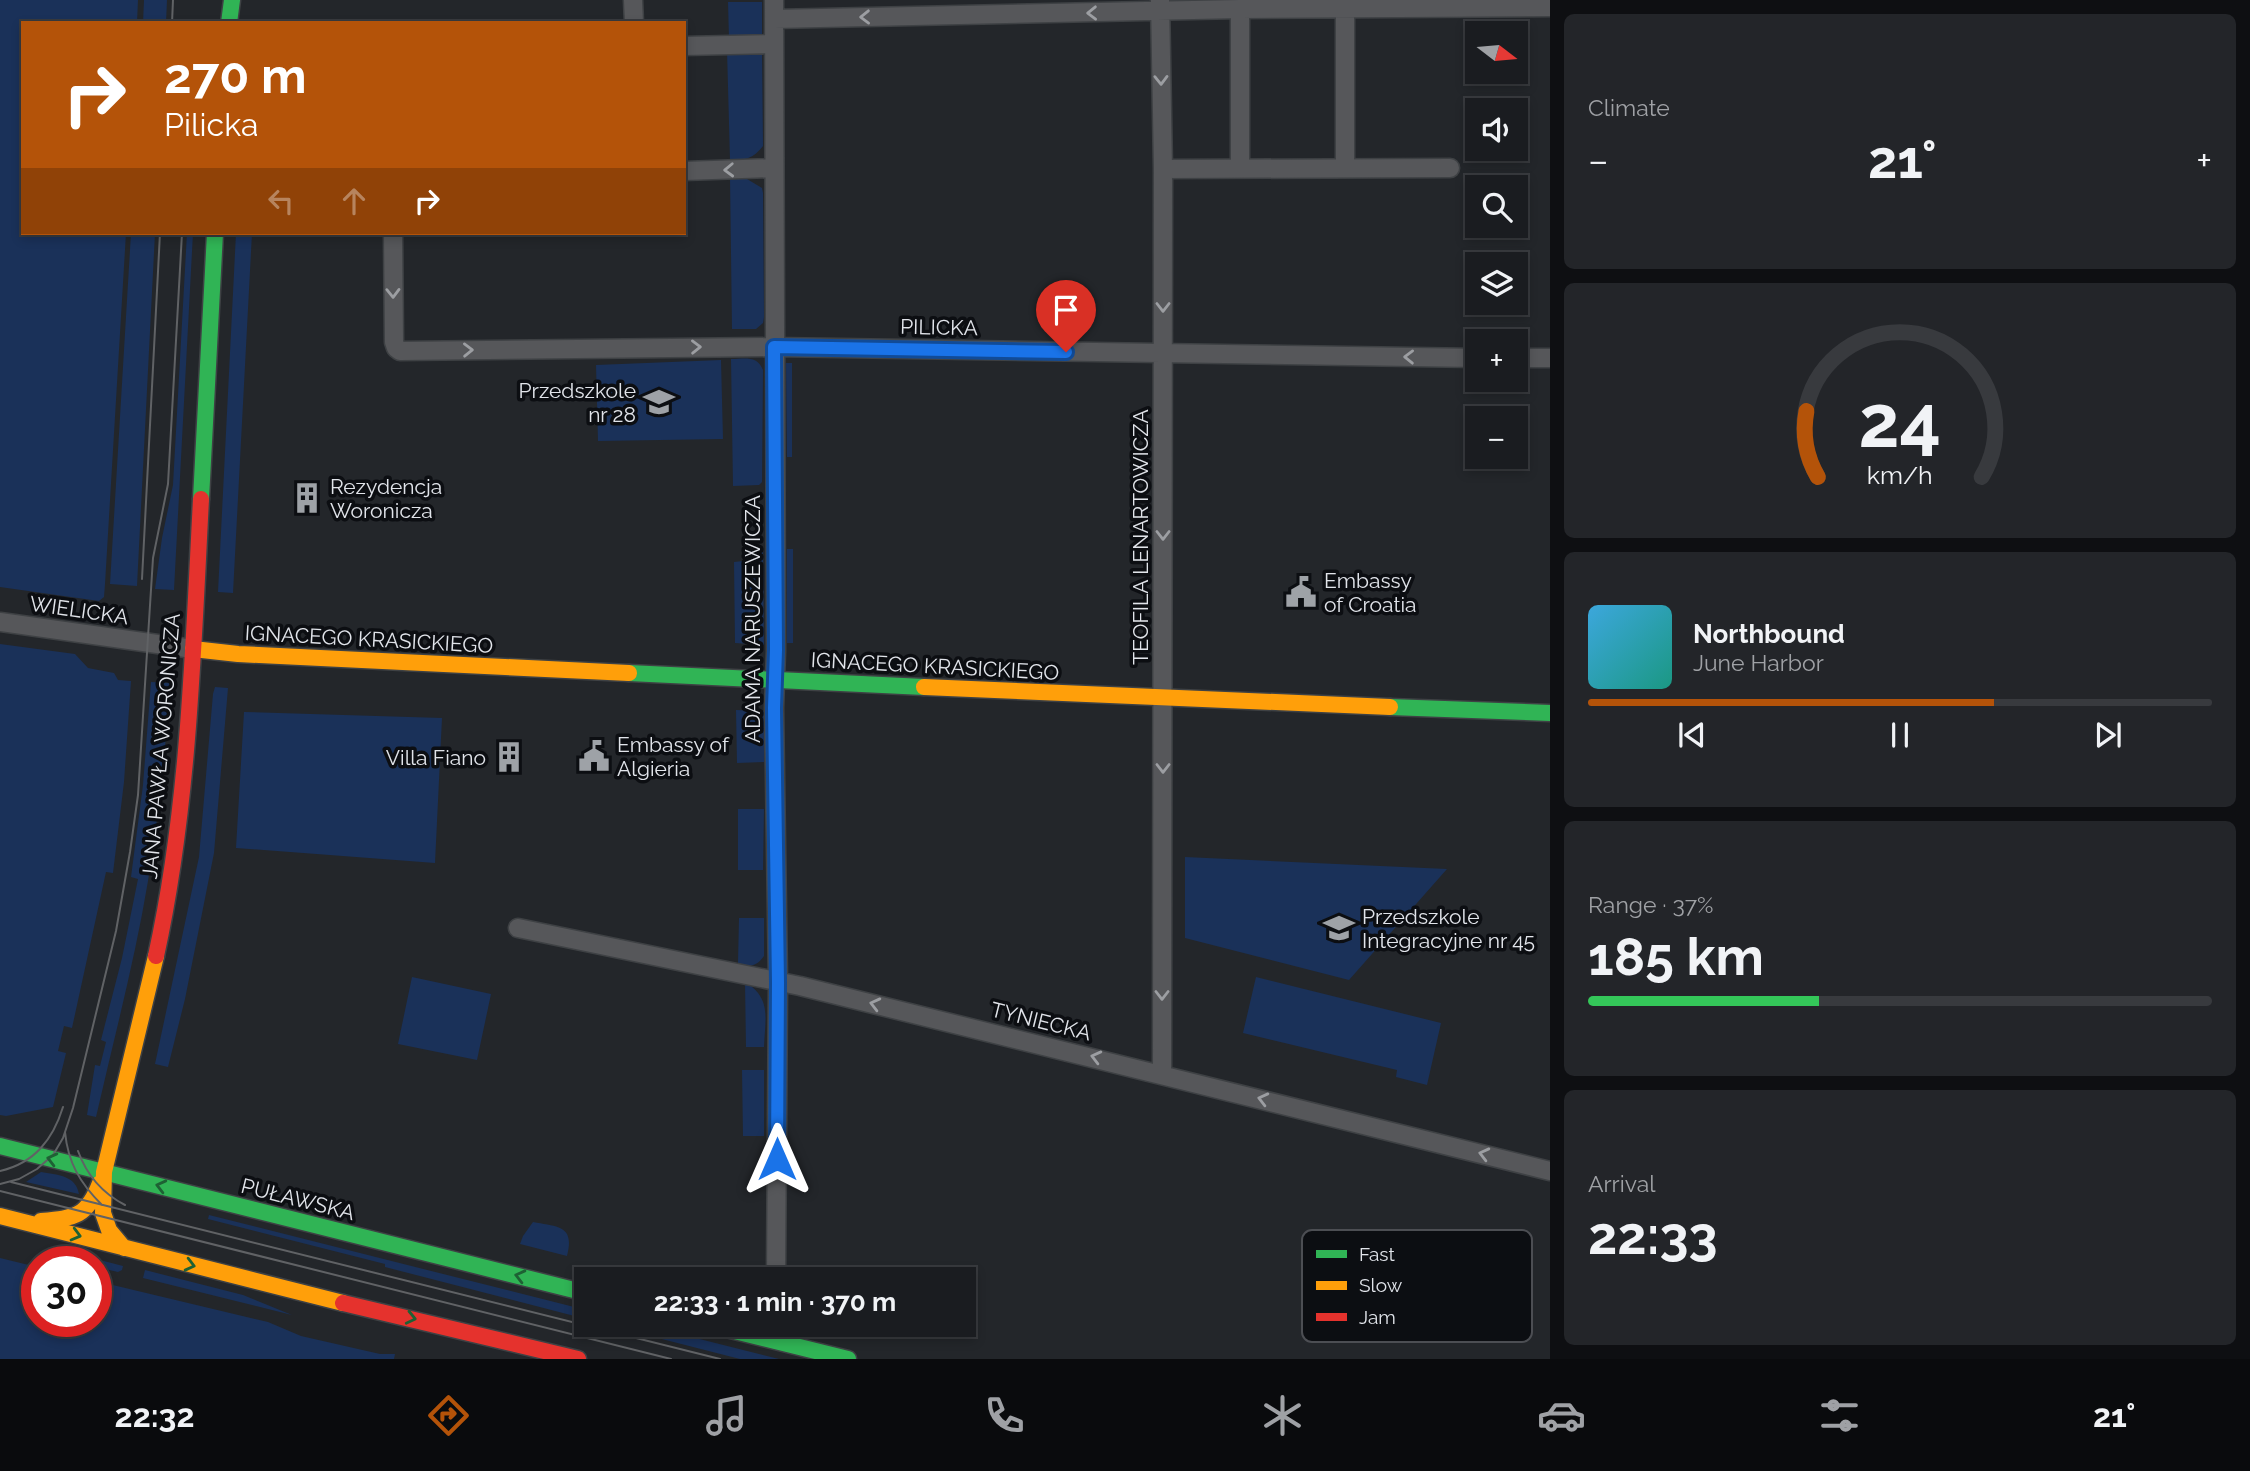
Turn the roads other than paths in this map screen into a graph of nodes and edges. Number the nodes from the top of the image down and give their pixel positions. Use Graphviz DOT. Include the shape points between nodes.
graph roads {
  1 [pos="218,0"];
  2 [pos="232,0"];
  3 [pos="634,0"];
  4 [pos="774,0"];
  5 [pos="1160,6"];
  6 [pos="1550,7"];
  7 [pos="1240,9"];
  8 [pos="1345,9"];
  9 [pos="774,19"];
  10 [pos="220,21"];
  11 [pos="229,21"];
  12 [pos="634,21"];
  13 [pos="774,44"];
  14 [pos="686,46"];
  15 [pos="774,168"];
  16 [pos="1240,168"];
  17 [pos="1345,168"];
  18 [pos="1450,168"];
  19 [pos="1163,169"];
  20 [pos="686,171"];
  21 [pos="215,235"];
  22 [pos="393,235"];
  23 [pos="774,347"];
  24 [pos="1164,354"];
  25 [pos="1465,358"];
  26 [pos="1528,358"];
  27 [pos="1550,358"];
  28 [pos="0,622"];
  29 [pos="193,649"];
  30 [pos="775,680"];
  31 [pos="1162,699"];
  32 [pos="1550,713"];
  33 [pos="518,928"];
  34 [pos="778,982"];
  35 [pos="1162,1074"];
  36 [pos="0,1146"];
  37 [pos="1550,1171"];
  38 [pos="104,1172"];
  39 [pos="0,1216"];
  40 [pos="28,1223"];
  41 [pos="124,1248"];
  42 [pos="776,1267"];
  43 [pos="574,1290"];
  44 [pos="787,1337"];
  45 [pos="578,1359"];
  46 [pos="848,1359"];
  1 -- 10 [label="street"];
  2 -- 11 [label="street"];
  3 -- 12 [label="street"];
  4 -- 9 [label="street, ADAMA NARUSZEWICZA"];
  5 -- 7 [label="street"];
  5 -- 9 [label="street, one-way"];
  5 -- 19 [label="street, TEOFILA LENARTOWICZA, one-way"];
  6 -- 8 [label="street"];
  7 -- 8 [label="street"];
  7 -- 16 [label="street"];
  8 -- 17 [label="street"];
  9 -- 13 [label="street, ADAMA NARUSZEWICZA"];
  13 -- 14 [label="street"];
  13 -- 15 [label="street, ADAMA NARUSZEWICZA"];
  15 -- 20 [label="street, one-way"];
  15 -- 23 [label="street, ADAMA NARUSZEWICZA"];
  16 -- 17 [label="street"];
  16 -- 19 [label="street"];
  17 -- 18 [label="street"];
  19 -- 24 [label="street, TEOFILA LENARTOWICZA, one-way"];
  21 -- 29 [label="street, JANA PAWŁA WORONICZA"];
  22 -- 23 [label="street, PILICKA, one-way" via="394,342 400,351"];
  23 -- 24 [label="street, PILICKA"];
  23 -- 30 [label="street, ADAMA NARUSZEWICZA"];
  25 -- 24 [label="street, PILICKA, one-way"];
  24 -- 31 [label="street, TEOFILA LENARTOWICZA, one-way"];
  26 -- 27 [label="street"];
  28 -- 29 [label="street, WIELICKA"];
  29 -- 30 [label="street, IGNACEGO KRASICKIEGO"];
  29 -- 38 [label="street, JANA PAWŁA WORONICZA" via="183,790 163,923"];
  30 -- 31 [label="street, IGNACEGO KRASICKIEGO"];
  30 -- 34 [label="street, ADAMA NARUSZEWICZA"];
  31 -- 32 [label="street, IGNACEGO KRASICKIEGO"];
  31 -- 35 [label="street, TEOFILA LENARTOWICZA, one-way"];
  33 -- 34 [label="street, TYNIECKA"];
  35 -- 34 [label="street, TYNIECKA, one-way"];
  34 -- 42 [label="street, ADAMA NARUSZEWICZA"];
  37 -- 35 [label="street, TYNIECKA, one-way"];
  38 -- 36 [label="street, PUŁAWSKA, one-way"];
  38 -- 40 [label="street" via="84,1213"];
  38 -- 41 [label="street, JANA PAWŁA WORONICZA" via="104,1217 109,1232"];
  43 -- 38 [label="street, PUŁAWSKA, one-way"];
  39 -- 40 [label="street"];
  40 -- 41 [label="street, one-way"];
  41 -- 45 [label="street, one-way"];
  44 -- 46 [label="street"];
}
